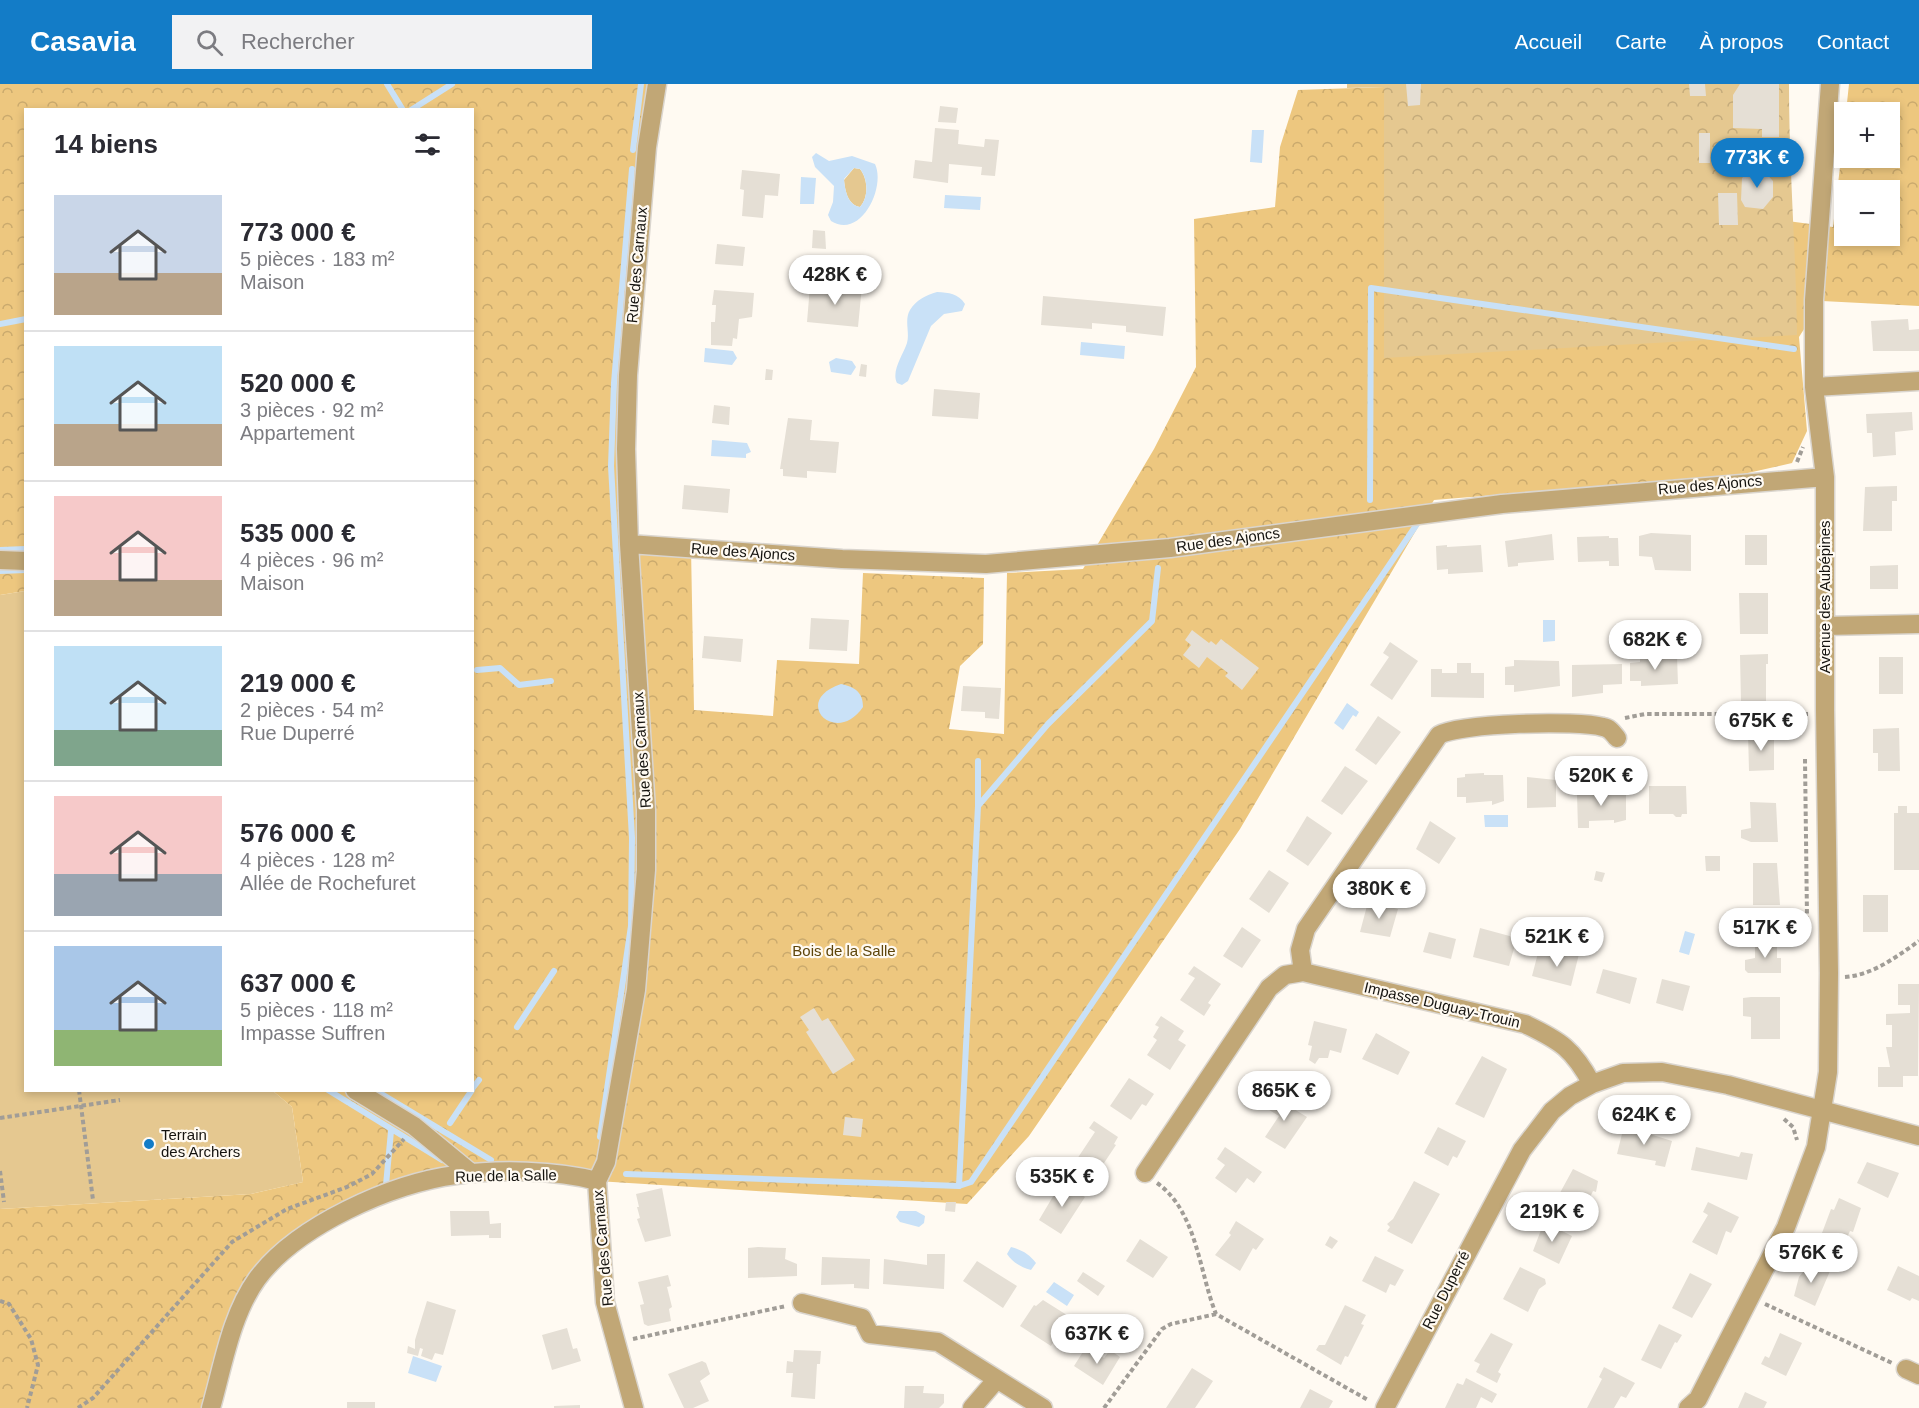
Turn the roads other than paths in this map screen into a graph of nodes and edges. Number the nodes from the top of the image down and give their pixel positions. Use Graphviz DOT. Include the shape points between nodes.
graph roads {
  1 [pos="657,84"];
  2 [pos="1830,84"];
  3 [pos="1919,381"];
  4 [pos="1814,387"];
  5 [pos="1825,477"];
  6 [pos="629,544"];
  7 [pos="0,560"];
  8 [pos="24,561"];
  9 [pos="1919,624"];
  10 [pos="1825,626"];
  11 [pos="1611,733"];
  12 [pos="1304,972"];
  13 [pos="1592,1084"];
  14 [pos="358,1092"];
  15 [pos="1821,1110"];
  16 [pos="1919,1136"];
  17 [pos="471,1173"];
  18 [pos="1145,1173"];
  19 [pos="597,1181"];
  20 [pos="802,1303"];
  21 [pos="997,1379"];
  22 [pos="1379,1406"];
  23 [pos="211,1408"];
  24 [pos="634,1408"];
  25 [pos="972,1408"];
  26 [pos="1043,1408"];
  27 [pos="1688,1408"];
  1 -- 6 [label="street, Rue des Carnaux" via="647,147 628,375"];
  2 -- 4 [label="street, Avenue des Aubépines" via="1816,264"];
  3 -- 4 [label="street"];
  4 -- 5 [label="street, Avenue des Aubépines"];
  5 -- 6 [label="street, Rue des Ajoncs" via="1502,504 1170,548 986,564 842,559"];
  5 -- 10 [label="street, Avenue des Aubépines"];
  6 -- 19 [label="street, Rue des Carnaux" via="646,810 646,880 636,990 606,1162"];
  7 -- 8 [label="street"];
  9 -- 10 [label="street"];
  10 -- 15 [label="street, Avenue des Aubépines" via="1829,993 1828,1072"];
  11 -- 12 [label="street" via="1486,726 1458,728 1439,735 1306,929 1300,950"];
  12 -- 13 [label="street, Impasse Duguay-Trouin" via="1525,1024 1566,1046"];
  12 -- 18 [label="street" via="1285,975 1269,988"];
  13 -- 15 [label="street, Rue Duperré" via="1623,1073 1662,1072"];
  13 -- 22 [label="street, Rue Duperré" via="1552,1111 1522,1150"];
  14 -- 17 [label="street" via="414,1126"];
  15 -- 16 [label="street, Rue Duperré"];
  15 -- 27 [label="street, Avenue des Aubépines" via="1816,1147 1786,1227 1698,1399"];
  17 -- 19 [label="street, Rue de la Salle" via="579,1176"];
  17 -- 23 [label="street, Rue de la Salle" via="435,1179 380,1197 296,1241 257,1279 236,1320"];
  19 -- 24 [label="street, Rue des Carnaux" via="605,1302"];
  20 -- 21 [label="street" via="862,1318 870,1334 938,1342"];
  21 -- 25 [label="street"];
  21 -- 26 [label="street"];
}
